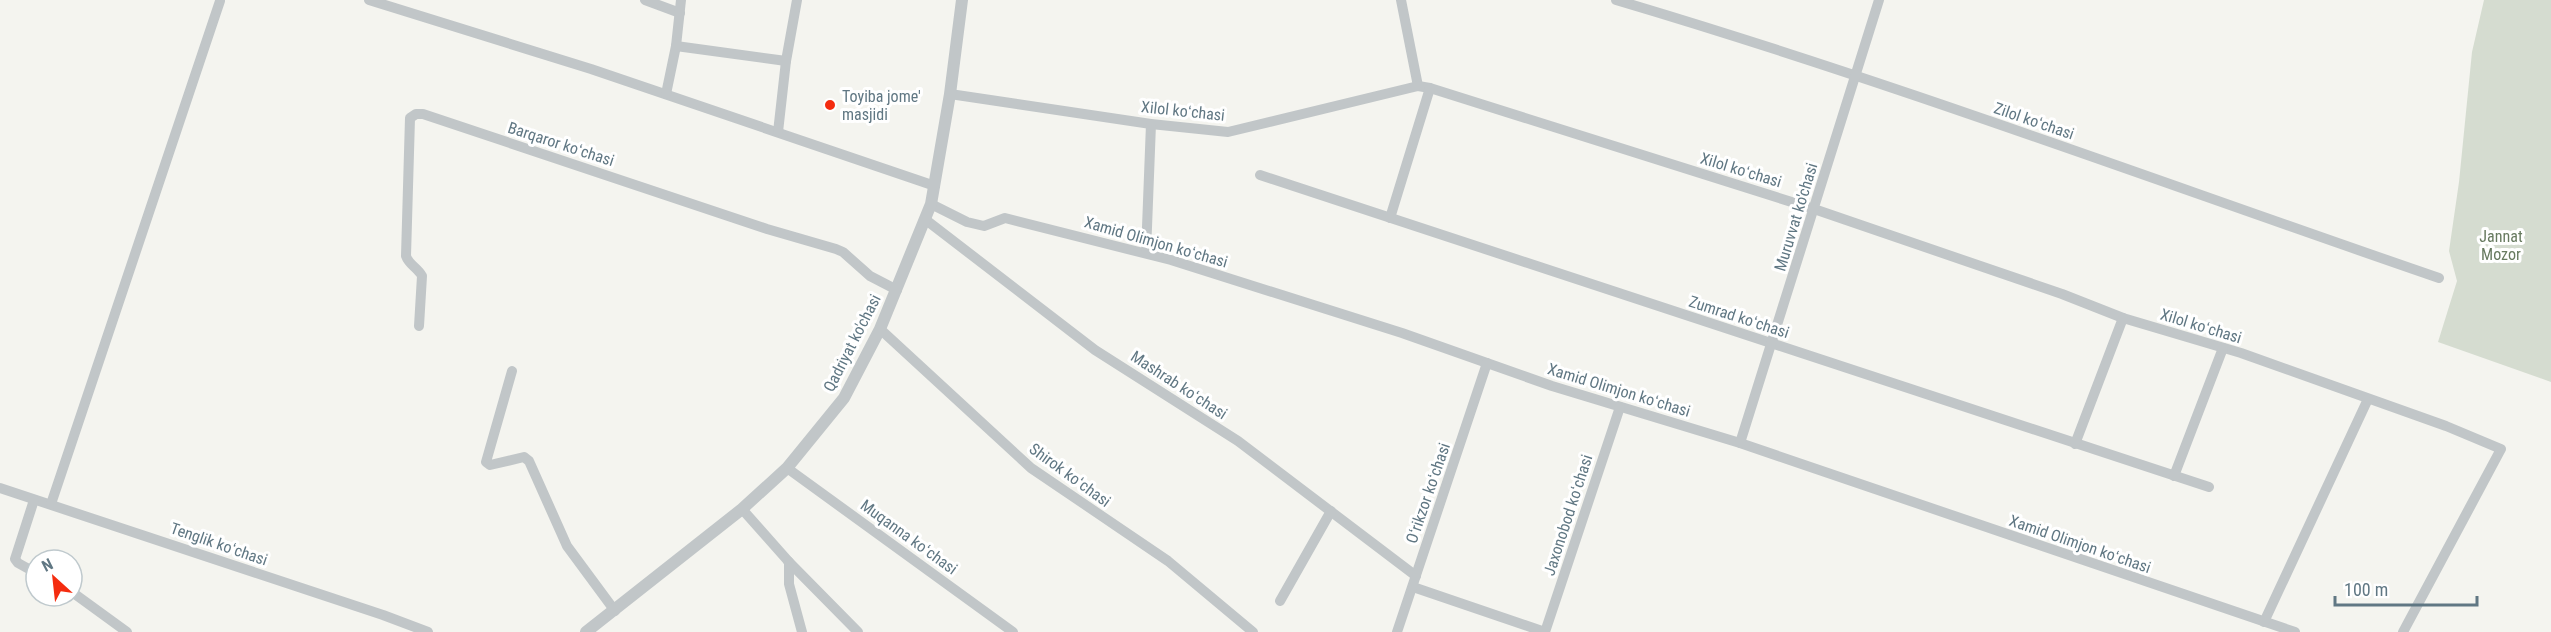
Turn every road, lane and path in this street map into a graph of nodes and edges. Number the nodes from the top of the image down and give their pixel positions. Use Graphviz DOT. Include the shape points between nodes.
graph roads {
  1 [pos="369,0"];
  2 [pos="645,0"];
  3 [pos="681,0"];
  4 [pos="797,0"];
  5 [pos="962,0"];
  6 [pos="1401,0"];
  7 [pos="1616,0"];
  8 [pos="1879,0"];
  9 [pos="220,1"];
  10 [pos="680,13"];
  11 [pos="676,46"];
  12 [pos="786,61"];
  13 [pos="1856,77"];
  14 [pos="1418,86"];
  15 [pos="1430,88"];
  16 [pos="666,94"];
  17 [pos="950,94"];
  18 [pos="1151,124"];
  19 [pos="778,132"];
  20 [pos="1260,175"];
  21 [pos="935,186"];
  22 [pos="931,204"];
  23 [pos="1814,209"];
  24 [pos="1390,218"];
  25 [pos="926,219"];
  26 [pos="1146,253"];
  27 [pos="2439,278"];
  28 [pos="897,290"];
  29 [pos="2123,318"];
  30 [pos="419,327"];
  31 [pos="880,329"];
  32 [pos="1772,344"];
  33 [pos="2223,348"];
  34 [pos="1487,363"];
  35 [pos="512,371"];
  36 [pos="2368,399"];
  37 [pos="1620,407"];
  38 [pos="1740,443"];
  39 [pos="2075,444"];
  40 [pos="787,468"];
  41 [pos="2174,476"];
  42 [pos="0,488"];
  43 [pos="2209,488"];
  44 [pos="34,500"];
  45 [pos="51,504"];
  46 [pos="742,509"];
  47 [pos="1331,511"];
  48 [pos="786,558"];
  49 [pos="24,566"];
  50 [pos="1414,581"];
  51 [pos="84,601"];
  52 [pos="1280,601"];
  53 [pos="615,611"];
  54 [pos="2264,622"];
  55 [pos="127,632"];
  56 [pos="428,632"];
  57 [pos="586,632"];
  58 [pos="802,632"];
  59 [pos="858,632"];
  60 [pos="1013,632"];
  61 [pos="1253,632"];
  62 [pos="1397,632"];
  63 [pos="1545,632"];
  64 [pos="2295,632"];
  65 [pos="2403,632"];
  1 -- 16 [label="street"];
  2 -- 10 [label="street"];
  3 -- 10 [label="street"];
  4 -- 12 [label="street"];
  5 -- 17 [label="street, Qadriyat ko'chasi"];
  6 -- 14 [label="street"];
  7 -- 13 [label="street, Zilol koʻchasi"];
  8 -- 13 [label="street, Muruvvat ko'chasi"];
  9 -- 45 [label="street"];
  10 -- 11 [label="street"];
  11 -- 12 [label="street"];
  11 -- 16 [label="street"];
  12 -- 19 [label="street"];
  13 -- 23 [label="street, Muruvvat ko'chasi"];
  13 -- 27 [label="street, Zilol koʻchasi"];
  14 -- 15 [label="street, Xilol koʻchasi"];
  14 -- 18 [label="street, Xilol koʻchasi" via="1228,132"];
  15 -- 23 [label="street, Xilol koʻchasi"];
  15 -- 24 [label="street"];
  16 -- 19 [label="street"];
  17 -- 18 [label="street, Xilol koʻchasi"];
  17 -- 21 [label="street, Qadriyat ko'chasi"];
  18 -- 26 [label="street"];
  19 -- 21 [label="street"];
  20 -- 24 [label="street, Zumrad koʻchasi"];
  21 -- 22 [label="street, Qadriyat ko'chasi"];
  22 -- 25 [label="street, Qadriyat ko'chasi"];
  22 -- 26 [label="street, Xamid Olimjon koʻchasi" via="984,226 1005,218"];
  23 -- 29 [label="street, Xilol koʻchasi"];
  23 -- 32 [label="street, Muruvvat ko'chasi"];
  24 -- 32 [label="street, Zumrad koʻchasi"];
  25 -- 28 [label="street, Qadriyat ko'chasi"];
  25 -- 47 [label="street, Mashrab koʻchasi" via="1095,350 1238,441"];
  26 -- 34 [label="street, Xamid Olimjon koʻchasi"];
  28 -- 30 [label="street, Barqaror koʻchasi" via="870,276 836,249 416,114 410,118 406,256 422,276"];
  28 -- 31 [label="street, Qadriyat ko'chasi"];
  29 -- 33 [label="street, Xilol koʻchasi"];
  29 -- 39 [label="street"];
  31 -- 40 [label="street, Qadriyat ko'chasi" via="844,398"];
  31 -- 61 [label="street, Shirok koʻchasi" via="1031,468 1168,561"];
  32 -- 38 [label="street, Muruvvat ko'chasi"];
  32 -- 39 [label="street, Zumrad koʻchasi"];
  33 -- 36 [label="street, Xilol koʻchasi"];
  33 -- 41 [label="street"];
  34 -- 37 [label="street, Xamid Olimjon koʻchasi"];
  34 -- 50 [label="street, Oʻrikzor koʻchasi"];
  35 -- 53 [label="street" via="486,462 490,465 524,457 529,461 567,546"];
  36 -- 54 [label="street"];
  36 -- 65 [label="street, Xilol koʻchasi" via="2500,449"];
  37 -- 38 [label="street, Xamid Olimjon koʻchasi"];
  37 -- 63 [label="street, Jaxonobod koʻchasi"];
  38 -- 54 [label="street, Xamid Olimjon koʻchasi"];
  39 -- 41 [label="street, Zumrad koʻchasi"];
  40 -- 46 [label="street, Qadriyat ko'chasi"];
  40 -- 60 [label="street, Muqanna koʻchasi"];
  41 -- 43 [label="street, Zumrad koʻchasi"];
  42 -- 44 [label="street, Tenglik koʻchasi"];
  44 -- 45 [label="street, Tenglik koʻchasi"];
  44 -- 49 [label="street" via="15,559"];
  45 -- 56 [label="street, Tenglik koʻchasi"];
  46 -- 48 [label="street"];
  46 -- 53 [label="street, Qadriyat ko'chasi"];
  47 -- 50 [label="street, Mashrab koʻchasi"];
  47 -- 52 [label="street"];
  48 -- 58 [label="street"];
  48 -- 59 [label="street"];
  50 -- 62 [label="street, Oʻrikzor koʻchasi"];
  50 -- 63 [label="street, Mashrab koʻchasi"];
  51 -- 55 [label="street"];
  53 -- 57 [label="street, Qadriyat ko'chasi"];
  54 -- 64 [label="street, Xamid Olimjon koʻchasi"];
}
